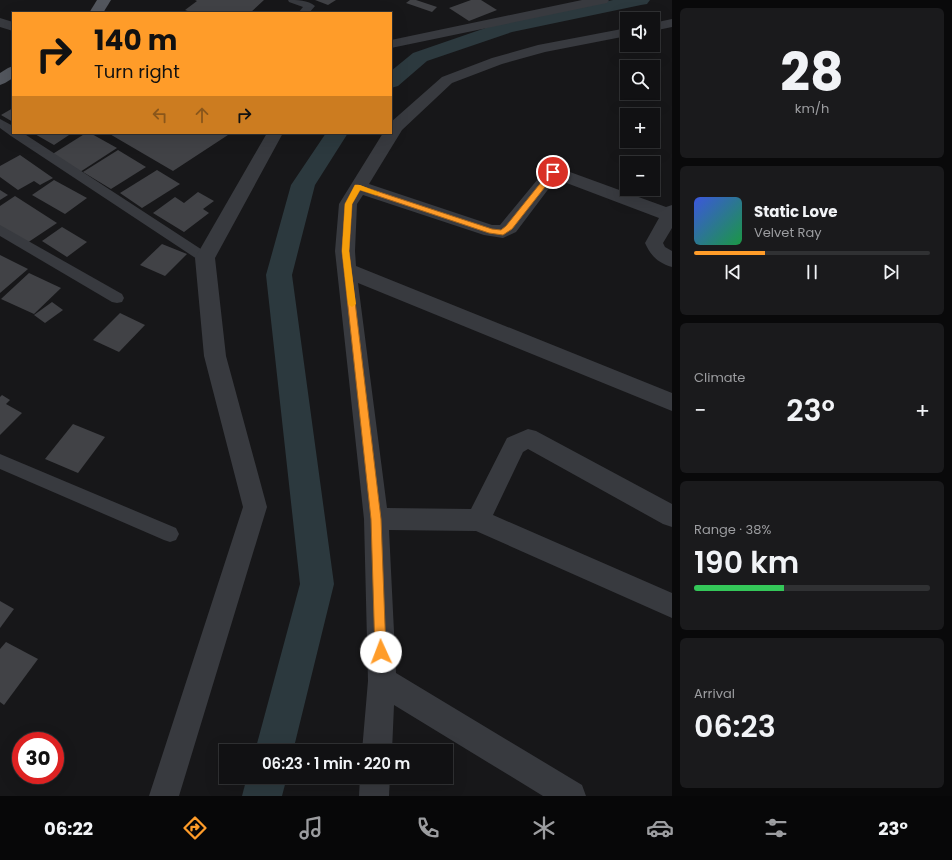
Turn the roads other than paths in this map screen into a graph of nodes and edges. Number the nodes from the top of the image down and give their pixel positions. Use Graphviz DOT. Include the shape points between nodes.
graph roads {
  1 [pos="104,0"];
  2 [pos="293,0"];
  3 [pos="602,0"];
  4 [pos="97,12"];
  5 [pos="304,12"];
  6 [pos="0,22"];
  7 [pos="672,23"];
  8 [pos="660,26"];
  9 [pos="12,27"];
  10 [pos="620,33"];
  11 [pos="392,44"];
  12 [pos="12,72"];
  13 [pos="0,80"];
  14 [pos="0,123"];
  15 [pos="12,131"];
  16 [pos="392,132"];
  17 [pos="17,134"];
  18 [pos="274,134"];
  19 [pos="391,134"];
  20 [pos="358,187"];
  21 [pos="671,213"];
  22 [pos="0,230"];
  23 [pos="205,258"];
  24 [pos="672,260"];
  25 [pos="349,271"];
  26 [pos="117,298"];
  27 [pos="672,402"];
  28 [pos="0,461"];
  29 [pos="672,516"];
  30 [pos="376,519"];
  31 [pos="478,520"];
  32 [pos="170,534"];
  33 [pos="672,606"];
  34 [pos="382,681"];
  35 [pos="378,744"];
  36 [pos="375,784"];
  37 [pos="164,796"];
  38 [pos="374,796"];
  39 [pos="571,796"];
  1 -- 4 [label="main road"];
  2 -- 5 [label="lane" via="310,6"];
  3 -- 11 [label="street"];
  6 -- 9 [label="street"];
  7 -- 8 [label="street"];
  10 -- 16 [label="street" via="543,48 497,61 447,80"];
  12 -- 13 [label="main road"];
  14 -- 15 [label="lane"];
  17 -- 23 [label="lane"];
  18 -- 23 [label="street"];
  19 -- 20 [label="street"];
  20 -- 21 [label="street" via="492,231 503,232 509,228 553,172"];
  20 -- 25 [label="street" via="348,204 346,251"];
  21 -- 24 [label="street" via="654,243 658,251"];
  22 -- 26 [label="lane"];
  23 -- 37 [label="street" via="215,356 255,507"];
  25 -- 27 [label="street"];
  25 -- 30 [label="street"];
  28 -- 32 [label="lane"];
  29 -- 31 [label="street" via="528,438 515,445"];
  30 -- 31 [label="street"];
  30 -- 34 [label="street"];
  31 -- 33 [label="street"];
  34 -- 35 [label="street"];
  34 -- 39 [label="street"];
  36 -- 38 [label="street"];
}
